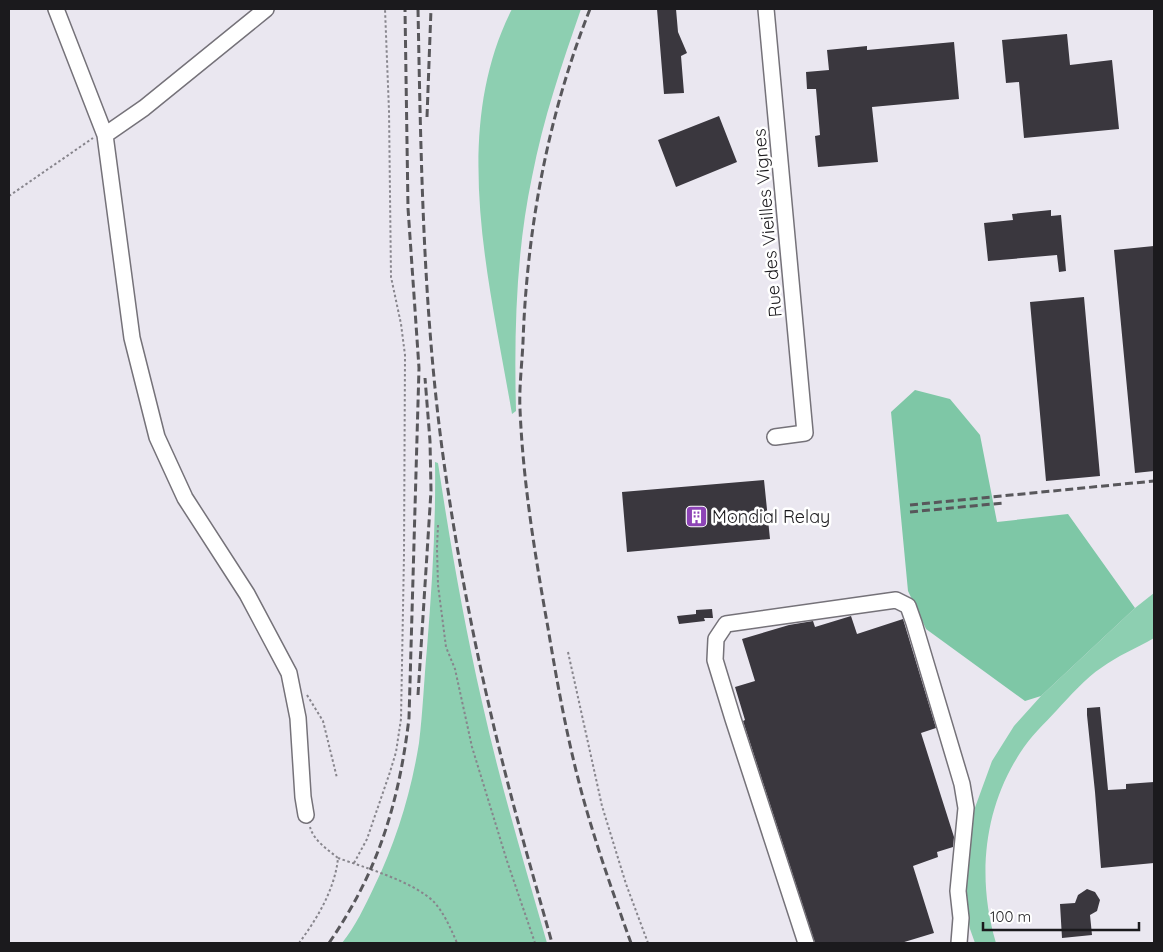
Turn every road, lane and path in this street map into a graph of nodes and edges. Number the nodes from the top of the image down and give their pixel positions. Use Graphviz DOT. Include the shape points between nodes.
graph roads {
  1 [pos="56,9"];
  2 [pos="266,9"];
  3 [pos="385,9"];
  4 [pos="766,9"];
  5 [pos="105,135"];
  6 [pos="9,196"];
  7 [pos="775,437"];
  8 [pos="438,525"];
  9 [pos="568,652"];
  10 [pos="303,689"];
  11 [pos="337,778"];
  12 [pos="306,815"];
  13 [pos="338,858"];
  14 [pos="354,863"];
  15 [pos="299,943"];
  16 [pos="458,943"];
  17 [pos="535,943"];
  18 [pos="648,943"];
  19 [pos="806,943"];
  20 [pos="959,943"];
  1 -- 5 [label="street"];
  2 -- 5 [label="street" via="144,108"];
  3 -- 14 [label="path" via="391,277 405,355 401,720 390,772 367,839"];
  4 -- 7 [label="street, Rue des Vieilles Vignes" via="805,433"];
  5 -- 6 [label="path" via="91,138"];
  5 -- 12 [label="street" via="132,338 157,437 185,498 247,594 290,673 298,718"];
  8 -- 17 [label="path" via="438,585 446,647 455,669 472,747"];
  9 -- 18 [label="path" via="602,806"];
  10 -- 11 [label="path" via="323,721"];
  12 -- 13 [label="path" via="312,834"];
  13 -- 14 [label="path"];
  13 -- 15 [label="path" via="323,906"];
  14 -- 16 [label="path" via="427,896 445,917"];
  19 -- 20 [label="street" via="732,719 715,660 716,639 726,624 896,600 908,606 962,784 966,808 958,891"];
}
